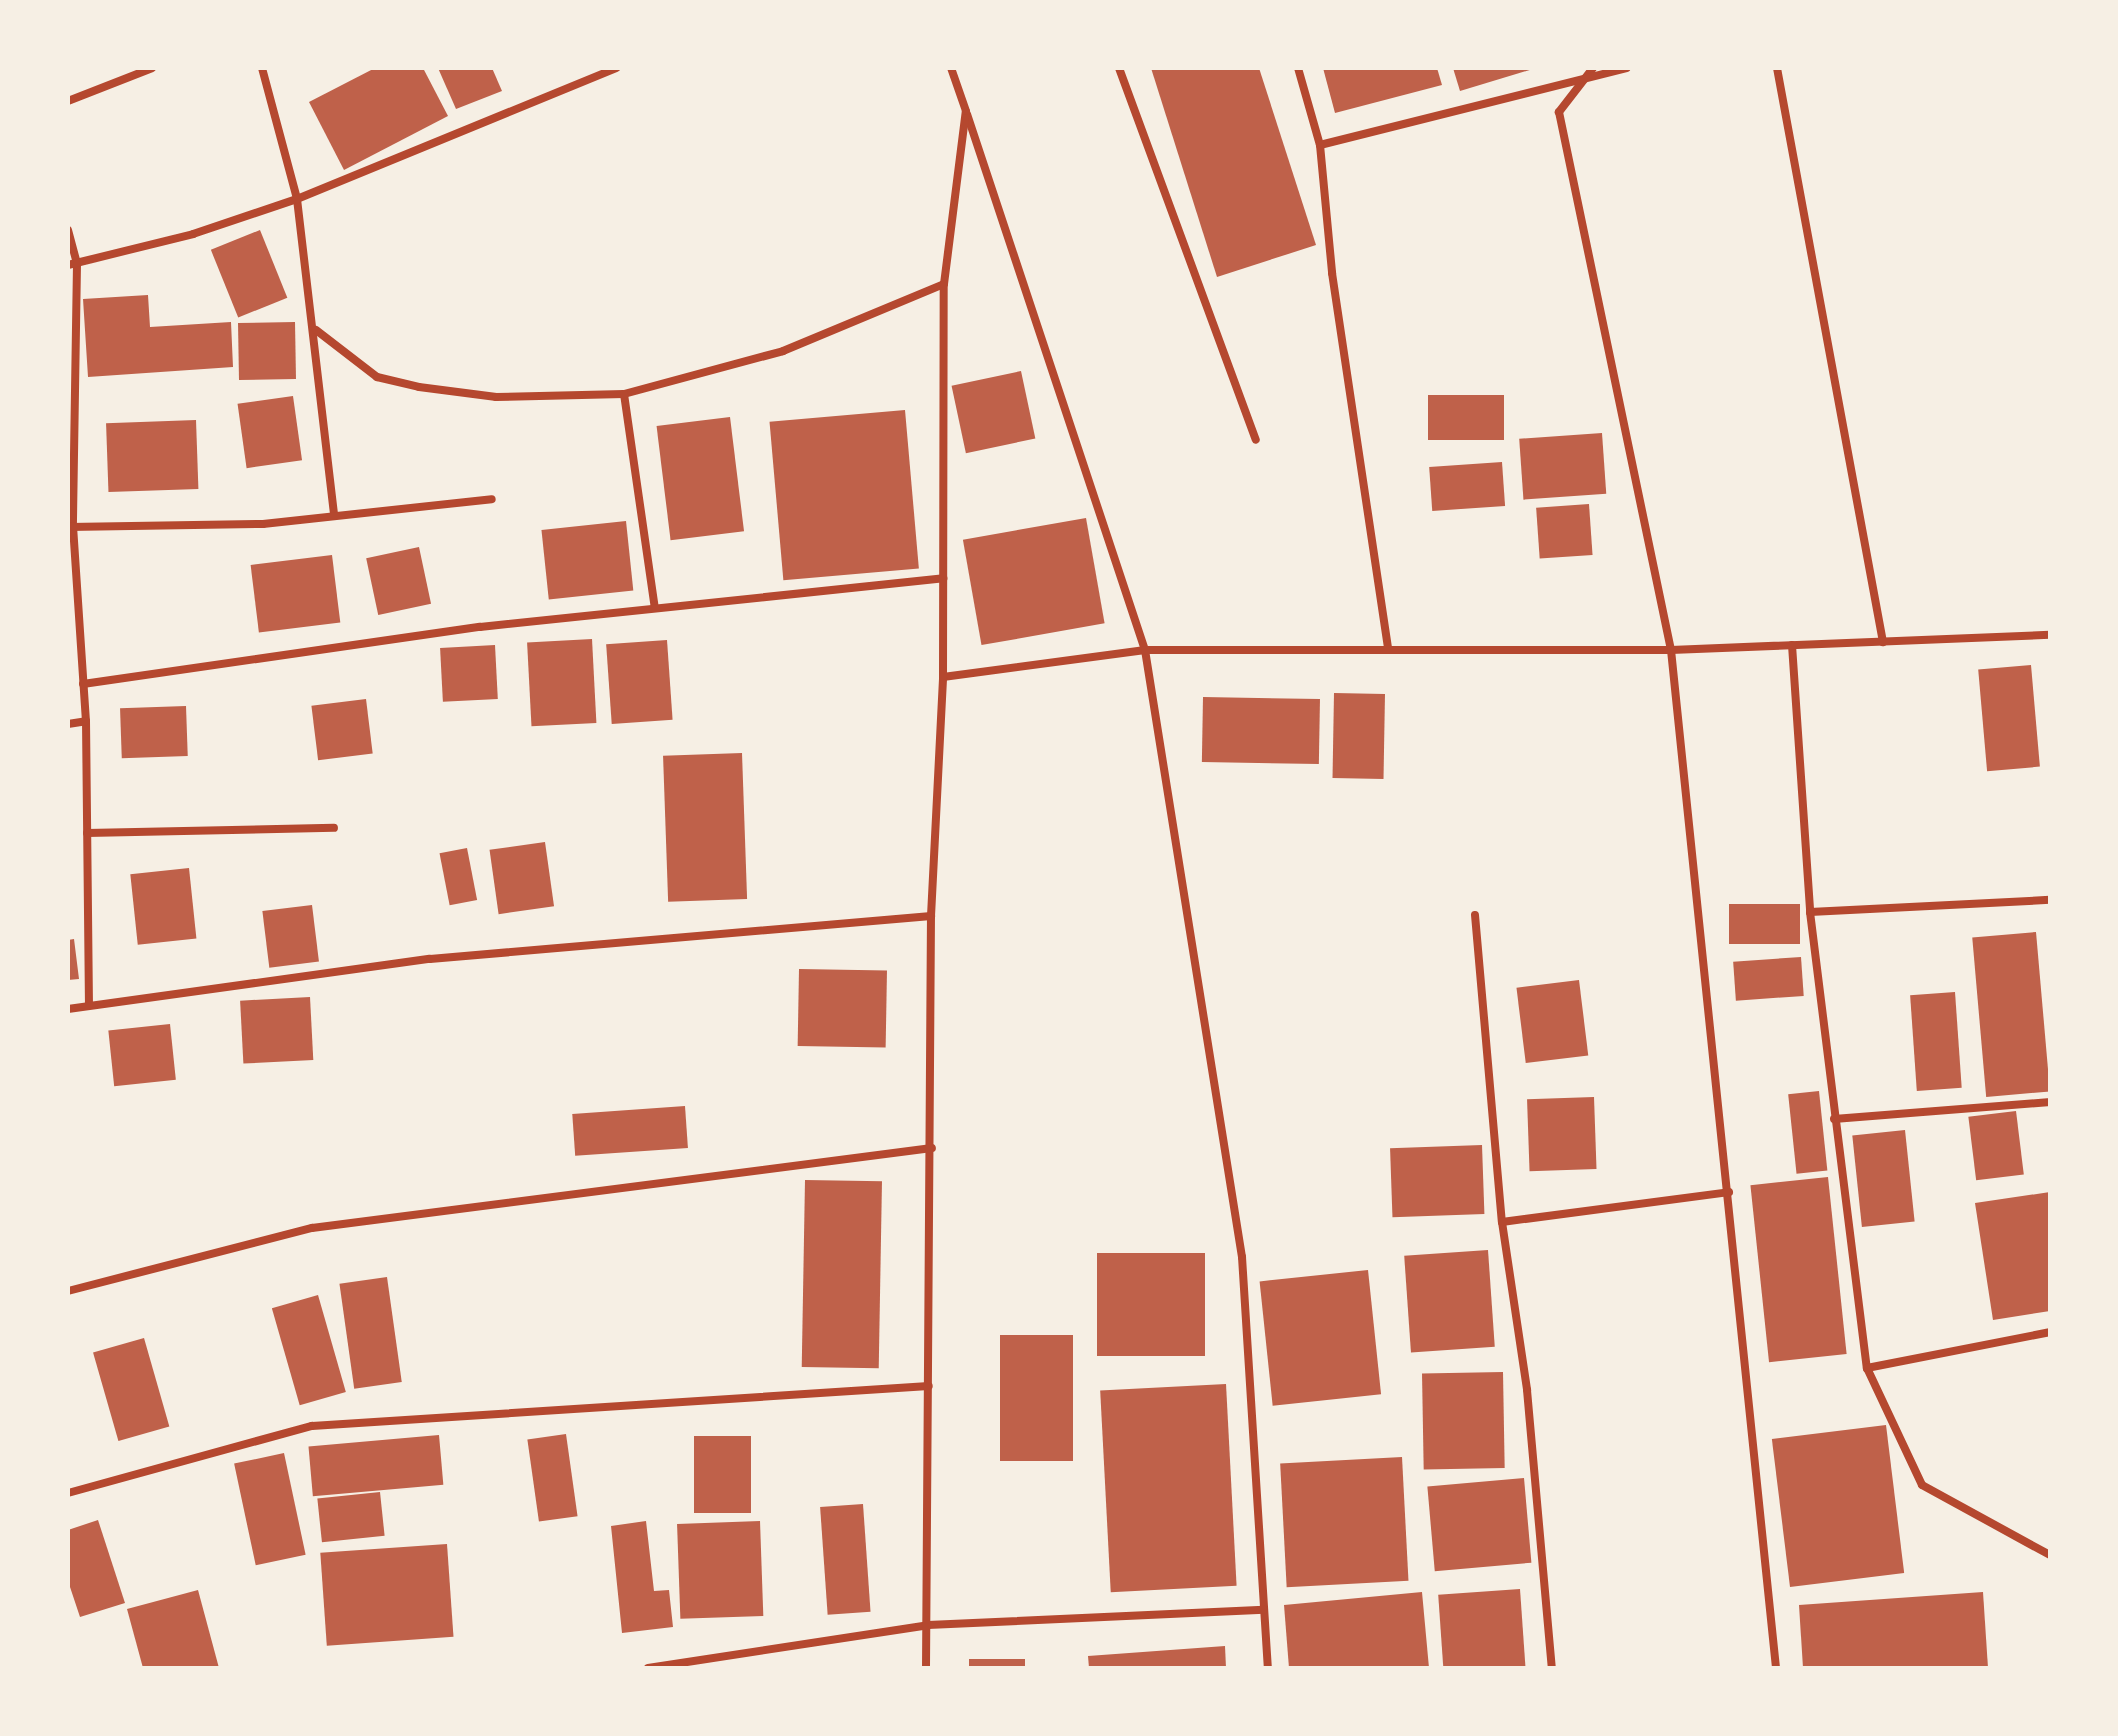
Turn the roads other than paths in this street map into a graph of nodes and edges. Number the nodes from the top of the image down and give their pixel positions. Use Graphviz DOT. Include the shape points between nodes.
graph roads {
  1 [pos="152,68"];
  2 [pos="262,68"];
  3 [pos="616,68"];
  4 [pos="951,68"];
  5 [pos="1119,68"];
  6 [pos="1298,68"];
  7 [pos="1626,68"];
  8 [pos="1777,68"];
  9 [pos="1593,70"];
  10 [pos="68,101"];
  11 [pos="966,111"];
  12 [pos="1320,145"];
  13 [pos="297,199"];
  14 [pos="68,230"];
  15 [pos="72,265"];
  16 [pos="944,284"];
  17 [pos="316,330"];
  18 [pos="624,394"];
  19 [pos="1256,440"];
  20 [pos="492,499"];
  21 [pos="334,516"];
  22 [pos="70,527"];
  23 [pos="943,578"];
  24 [pos="655,608"];
  25 [pos="2050,635"];
  26 [pos="1883,642"];
  27 [pos="1792,645"];
  28 [pos="1388,649"];
  29 [pos="1145,650"];
  30 [pos="1671,650"];
  31 [pos="943,677"];
  32 [pos="83,684"];
  33 [pos="86,721"];
  34 [pos="68,724"];
  35 [pos="334,828"];
  36 [pos="87,833"];
  37 [pos="2050,900"];
  38 [pos="1810,912"];
  39 [pos="1475,915"];
  40 [pos="931,916"];
  41 [pos="89,1005"];
  42 [pos="68,1009"];
  43 [pos="2050,1102"];
  44 [pos="1834,1119"];
  45 [pos="932,1148"];
  46 [pos="1729,1192"];
  47 [pos="1502,1222"];
  48 [pos="68,1291"];
  49 [pos="2050,1332"];
  50 [pos="1867,1368"];
  51 [pos="929,1386"];
  52 [pos="68,1493"];
  53 [pos="2050,1555"];
  54 [pos="1264,1610"];
  55 [pos="928,1625"];
  56 [pos="648,1668"];
  57 [pos="926,1668"];
  58 [pos="1268,1668"];
  59 [pos="1552,1668"];
  60 [pos="1776,1668"];
  1 -- 10 [label="street"];
  2 -- 13 [label="street"];
  3 -- 13 [label="street"];
  4 -- 11 [label="street"];
  5 -- 19 [label="street"];
  6 -- 12 [label="street"];
  7 -- 9 [label="street"];
  8 -- 26 [label="street"];
  9 -- 12 [label="street"];
  9 -- 30 [label="street" via="1559,112"];
  11 -- 16 [label="street"];
  11 -- 29 [label="street"];
  12 -- 28 [label="street" via="1332,273"];
  13 -- 15 [label="street"];
  13 -- 17 [label="street"];
  14 -- 15 [label="street"];
  15 -- 22 [label="street"];
  16 -- 18 [label="street" via="783,351"];
  16 -- 23 [label="street"];
  17 -- 18 [label="street" via="377,377 419,387 496,397"];
  17 -- 21 [label="street"];
  18 -- 24 [label="street"];
  20 -- 21 [label="street"];
  21 -- 22 [label="street" via="263,524"];
  22 -- 32 [label="street"];
  23 -- 24 [label="street"];
  23 -- 31 [label="street"];
  24 -- 32 [label="street" via="480,627"];
  25 -- 26 [label="street"];
  26 -- 27 [label="street"];
  27 -- 30 [label="street"];
  27 -- 38 [label="street"];
  28 -- 29 [label="street"];
  28 -- 30 [label="street"];
  29 -- 31 [label="street"];
  29 -- 54 [label="street" via="1242,1257"];
  30 -- 46 [label="street"];
  31 -- 40 [label="street"];
  32 -- 33 [label="street"];
  33 -- 34 [label="street"];
  33 -- 36 [label="street"];
  35 -- 36 [label="street"];
  36 -- 41 [label="street"];
  37 -- 38 [label="street"];
  38 -- 44 [label="street"];
  39 -- 47 [label="street"];
  40 -- 41 [label="street" via="430,959"];
  40 -- 45 [label="street"];
  41 -- 42 [label="street"];
  43 -- 44 [label="street"];
  44 -- 50 [label="street"];
  45 -- 48 [label="street" via="312,1228"];
  45 -- 51 [label="street"];
  46 -- 47 [label="street"];
  46 -- 60 [label="street"];
  47 -- 59 [label="street" via="1527,1390"];
  49 -- 50 [label="street"];
  50 -- 53 [label="street" via="1922,1485"];
  51 -- 52 [label="street" via="312,1426"];
  51 -- 55 [label="street"];
  54 -- 55 [label="street"];
  54 -- 58 [label="street"];
  55 -- 56 [label="street"];
  55 -- 57 [label="street"];
}
